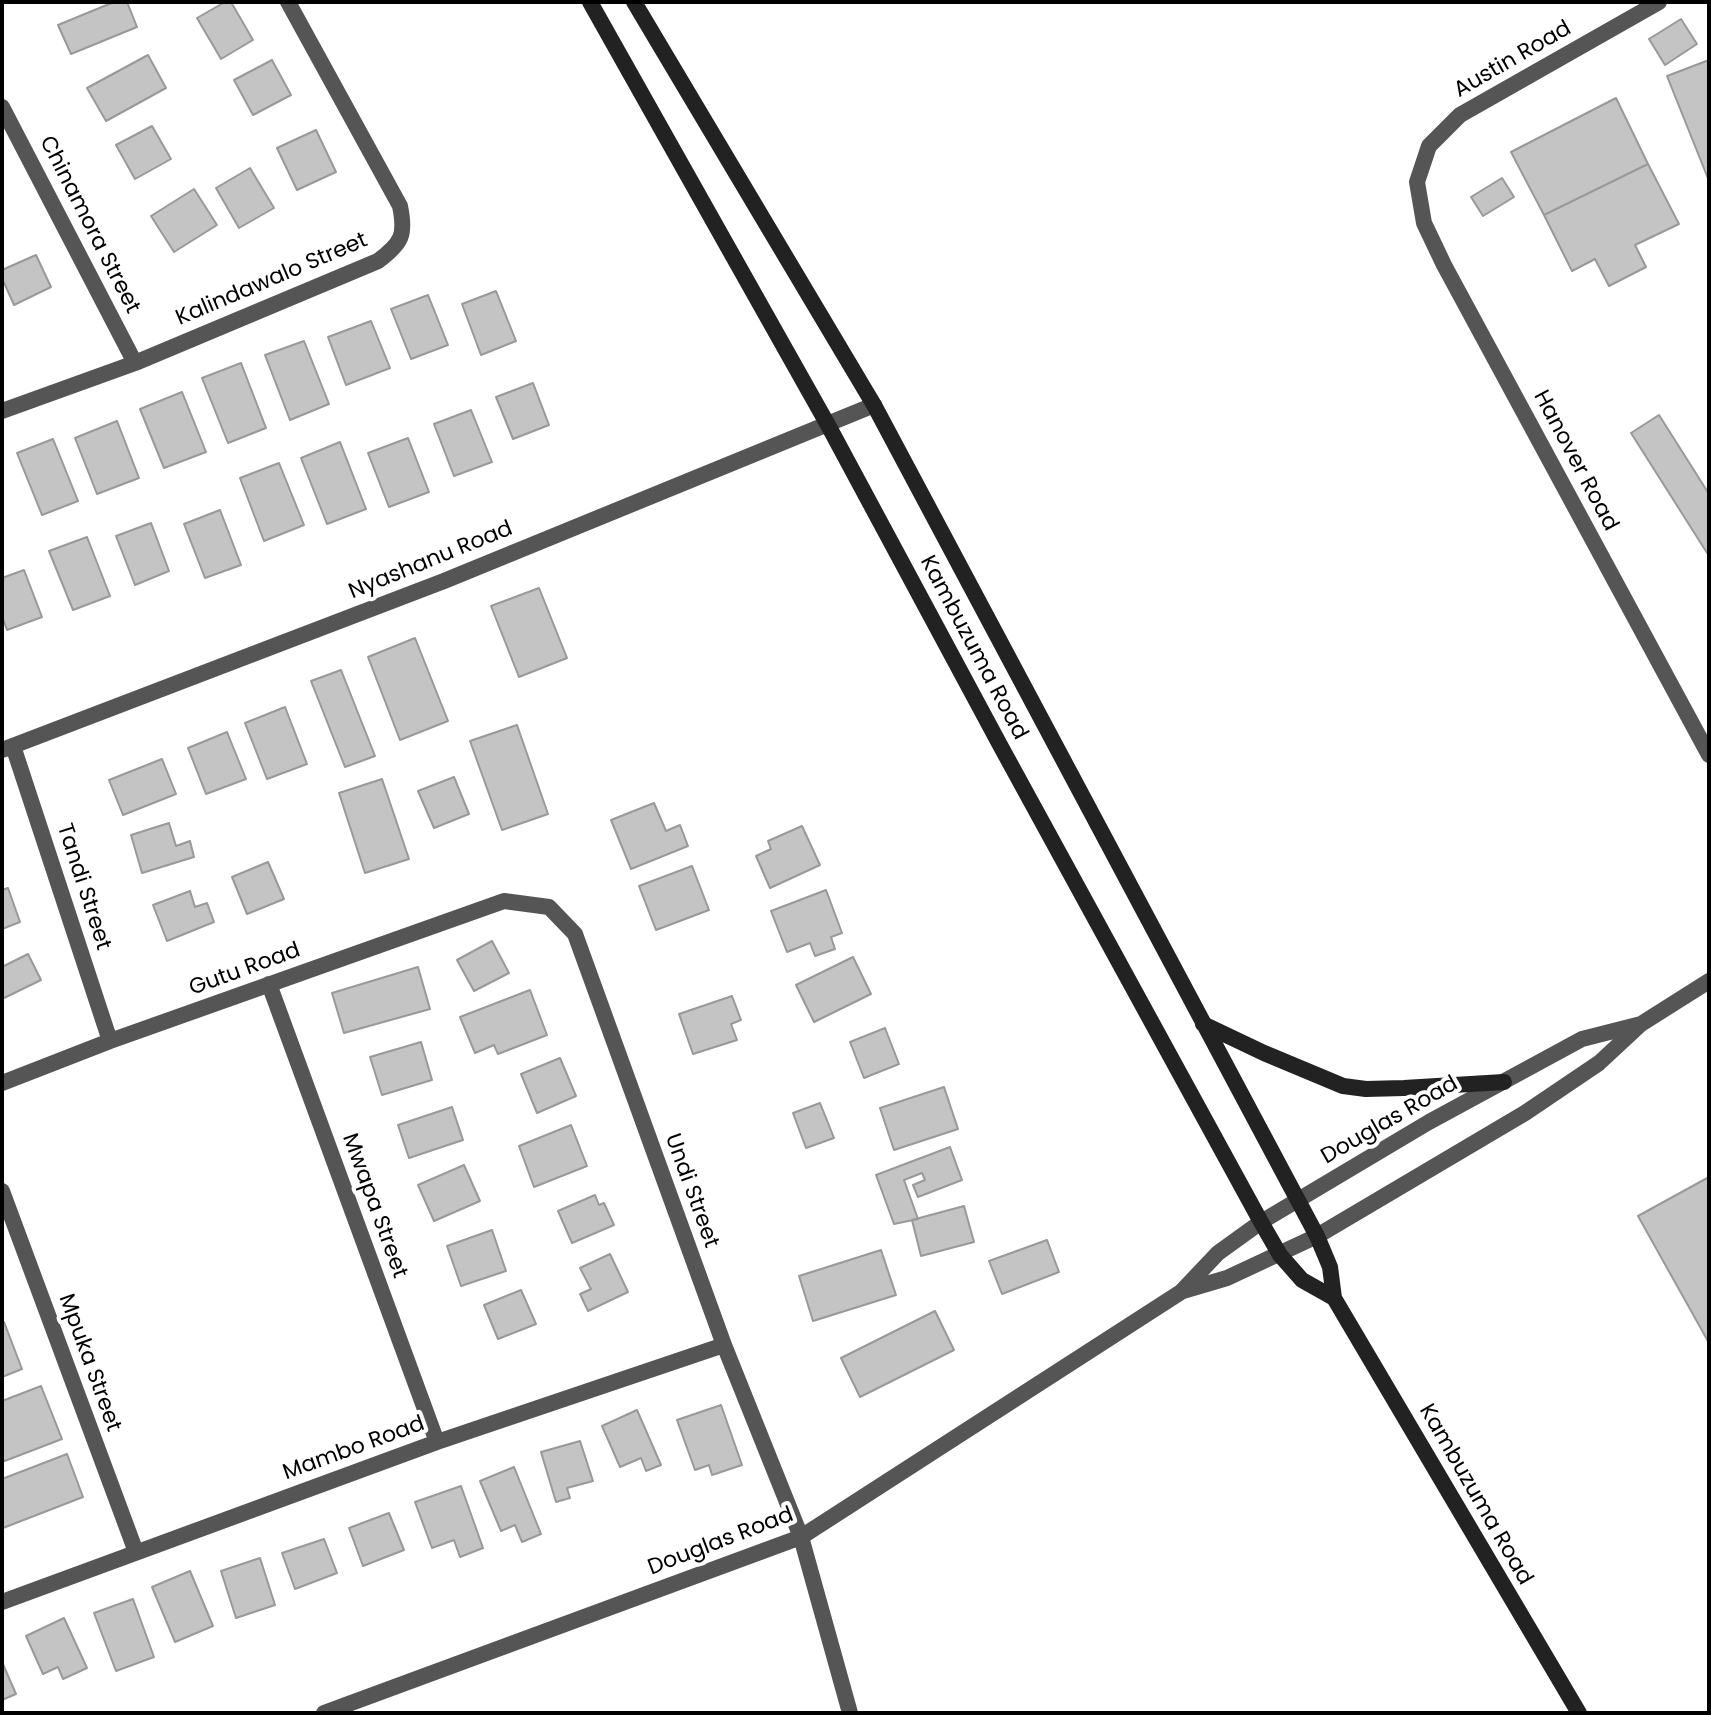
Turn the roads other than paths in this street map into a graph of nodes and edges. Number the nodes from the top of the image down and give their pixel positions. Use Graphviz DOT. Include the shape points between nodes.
graph roads {
  1 [pos="288,2"];
  2 [pos="590,2"];
  3 [pos="634,2"];
  4 [pos="1659,2"];
  5 [pos="2,107"];
  6 [pos="1417,182"];
  7 [pos="135,363"];
  8 [pos="874,405"];
  9 [pos="2,411"];
  10 [pos="828,425"];
  11 [pos="7,748"];
  12 [pos="1709,755"];
  13 [pos="504,901"];
  14 [pos="1709,981"];
  15 [pos="269,984"];
  16 [pos="1203,1024"];
  17 [pos="1641,1024"];
  18 [pos="110,1041"];
  19 [pos="1504,1082"];
  20 [pos="2,1083"];
  21 [pos="2,1191"];
  22 [pos="1298,1200"];
  23 [pos="1261,1222"];
  24 [pos="1317,1236"];
  25 [pos="1280,1255"];
  26 [pos="1181,1292"];
  27 [pos="1334,1298"];
  28 [pos="724,1345"];
  29 [pos="437,1442"];
  30 [pos="801,1537"];
  31 [pos="136,1552"];
  32 [pos="2,1602"];
  33 [pos="324,1713"];
  34 [pos="850,1713"];
  35 [pos="1579,1713"];
  1 -- 7 [label="street, Kalindawalo Street" via="400,206 404,228 396,247 378,261"];
  2 -- 10 [label="main road, Kambuzuma Road"];
  3 -- 8 [label="main road, Kambuzuma Road"];
  4 -- 6 [label="street, Austin Road" via="1460,115 1429,146"];
  5 -- 7 [label="street, Chinamora Street"];
  6 -- 12 [label="street, Hanover Road" via="1424,223 1444,265"];
  7 -- 9 [label="street, Kalindawalo Street"];
  8 -- 10 [label="street, Nyashanu Road"];
  8 -- 16 [label="main road, Kambuzuma Road"];
  10 -- 11 [label="street, Nyashanu Road" via="444,581"];
  10 -- 23 [label="main road, Kambuzuma Road"];
  11 -- 18 [label="street, Tandi Street"];
  13 -- 15 [label="street, Gutu Road"];
  13 -- 28 [label="street, Undi Street" via="549,907 575,934"];
  14 -- 17 [label="street, Douglas Road"];
  15 -- 18 [label="street, Gutu Road"];
  15 -- 29 [label="street, Mwapa Street"];
  16 -- 19 [label="main road" via="1343,1086"];
  16 -- 22 [label="main road, Kambuzuma Road"];
  17 -- 19 [label="street, Douglas Road" via="1582,1039"];
  17 -- 24 [label="street, Douglas Road" via="1599,1063 1525,1113"];
  18 -- 20 [label="street, Gutu Road"];
  19 -- 22 [label="street, Douglas Road"];
  21 -- 31 [label="street, Mpuka Street"];
  22 -- 23 [label="street, Douglas Road"];
  22 -- 24 [label="main road, Kambuzuma Road"];
  23 -- 25 [label="main road, Kambuzuma Road"];
  23 -- 26 [label="street, Douglas Road" via="1218,1253"];
  24 -- 25 [label="street, Douglas Road"];
  24 -- 27 [label="main road, Kambuzuma Road" via="1330,1267"];
  25 -- 26 [label="street, Douglas Road"];
  25 -- 27 [label="main road, Kambuzuma Road" via="1302,1280"];
  26 -- 30 [label="street, Douglas Road"];
  27 -- 35 [label="main road, Kambuzuma Road"];
  28 -- 29 [label="street, Mambo Road"];
  28 -- 30 [label="street, Undi Street"];
  29 -- 31 [label="street, Mambo Road"];
  30 -- 33 [label="street, Douglas Road"];
  30 -- 34 [label="street, Undi Street"];
  31 -- 32 [label="street, Mambo Road"];
}
